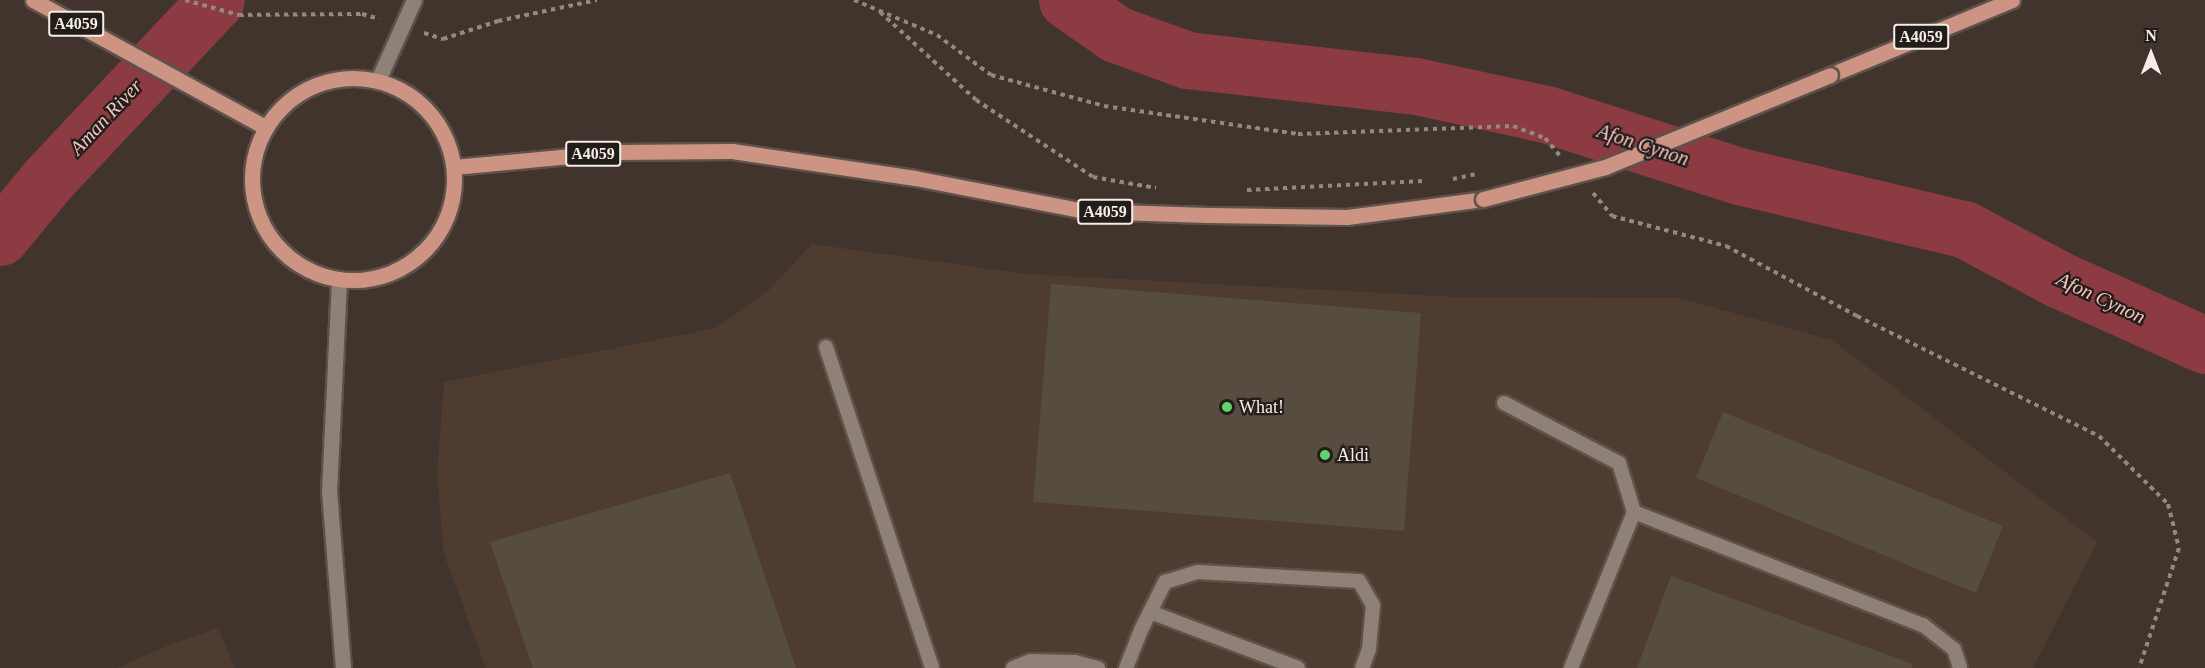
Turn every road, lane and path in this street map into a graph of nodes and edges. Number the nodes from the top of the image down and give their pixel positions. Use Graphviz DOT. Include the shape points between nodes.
graph roads {
  1 [pos="33,0"];
  2 [pos="185,0"];
  3 [pos="414,0"];
  4 [pos="854,0"];
  5 [pos="2012,0"];
  6 [pos="216,9"];
  7 [pos="877,10"];
  8 [pos="378,80"];
  9 [pos="265,127"];
  10 [pos="1568,151"];
  11 [pos="1557,154"];
  12 [pos="1568,164"];
  13 [pos="454,167"];
  14 [pos="1488,172"];
  15 [pos="1430,180"];
  16 [pos="1442,180"];
  17 [pos="1163,189"];
  18 [pos="1244,190"];
  19 [pos="1590,190"];
  20 [pos="339,280"];
  21 [pos="826,346"];
  22 [pos="1504,403"];
  23 [pos="1634,512"];
  24 [pos="1150,612"];
  25 [pos="343,668"];
  26 [pos="932,668"];
  27 [pos="1013,668"];
  28 [pos="1098,668"];
  29 [pos="1126,668"];
  30 [pos="1298,668"];
  31 [pos="1362,668"];
  32 [pos="1571,668"];
  33 [pos="1960,668"];
  34 [pos="2139,668"];
  1 -- 9 [label="main road, A4059"];
  2 -- 6 [label="path"];
  3 -- 8 [label="main road"];
  4 -- 7 [label="path"];
  5 -- 13 [label="main road, A4059, bridge" via="1605,166 1483,199 1347,217 1085,211 915,178 732,151 614,152"];
  7 -- 12 [label="path" via="937,35 991,75 1104,106 1298,134 1513,126 1545,138"];
  7 -- 17 [label="path" via="976,100 1093,177"];
  8 -- 9 [label="main road" via="346,77 314,84 286,102"];
  8 -- 13 [label="main road" via="406,92 430,112 446,137"];
  9 -- 20 [label="main road" via="253,158 251,191 261,223 280,250 307,270"];
  10 -- 11 [label="path"];
  13 -- 20 [label="main road" via="453,198 443,227 424,252 399,270 370,280"];
  14 -- 16 [label="path, bridge"];
  15 -- 18 [label="path"];
  19 -- 34 [label="path" via="1612,216 1726,246 2099,436 2168,504 2179,548"];
  20 -- 25 [label="main road" via="329,490"];
  21 -- 26 [label="lane"];
  22 -- 23 [label="lane" via="1619,463"];
  23 -- 32 [label="lane"];
  23 -- 33 [label="lane" via="1923,625 1954,649"];
  24 -- 29 [label="lane"];
  24 -- 30 [label="lane"];
  24 -- 31 [label="lane" via="1165,582 1198,572 1359,581 1373,605 1369,649"];
  27 -- 28 [label="lane" via="1030,662 1075,662"];
}
